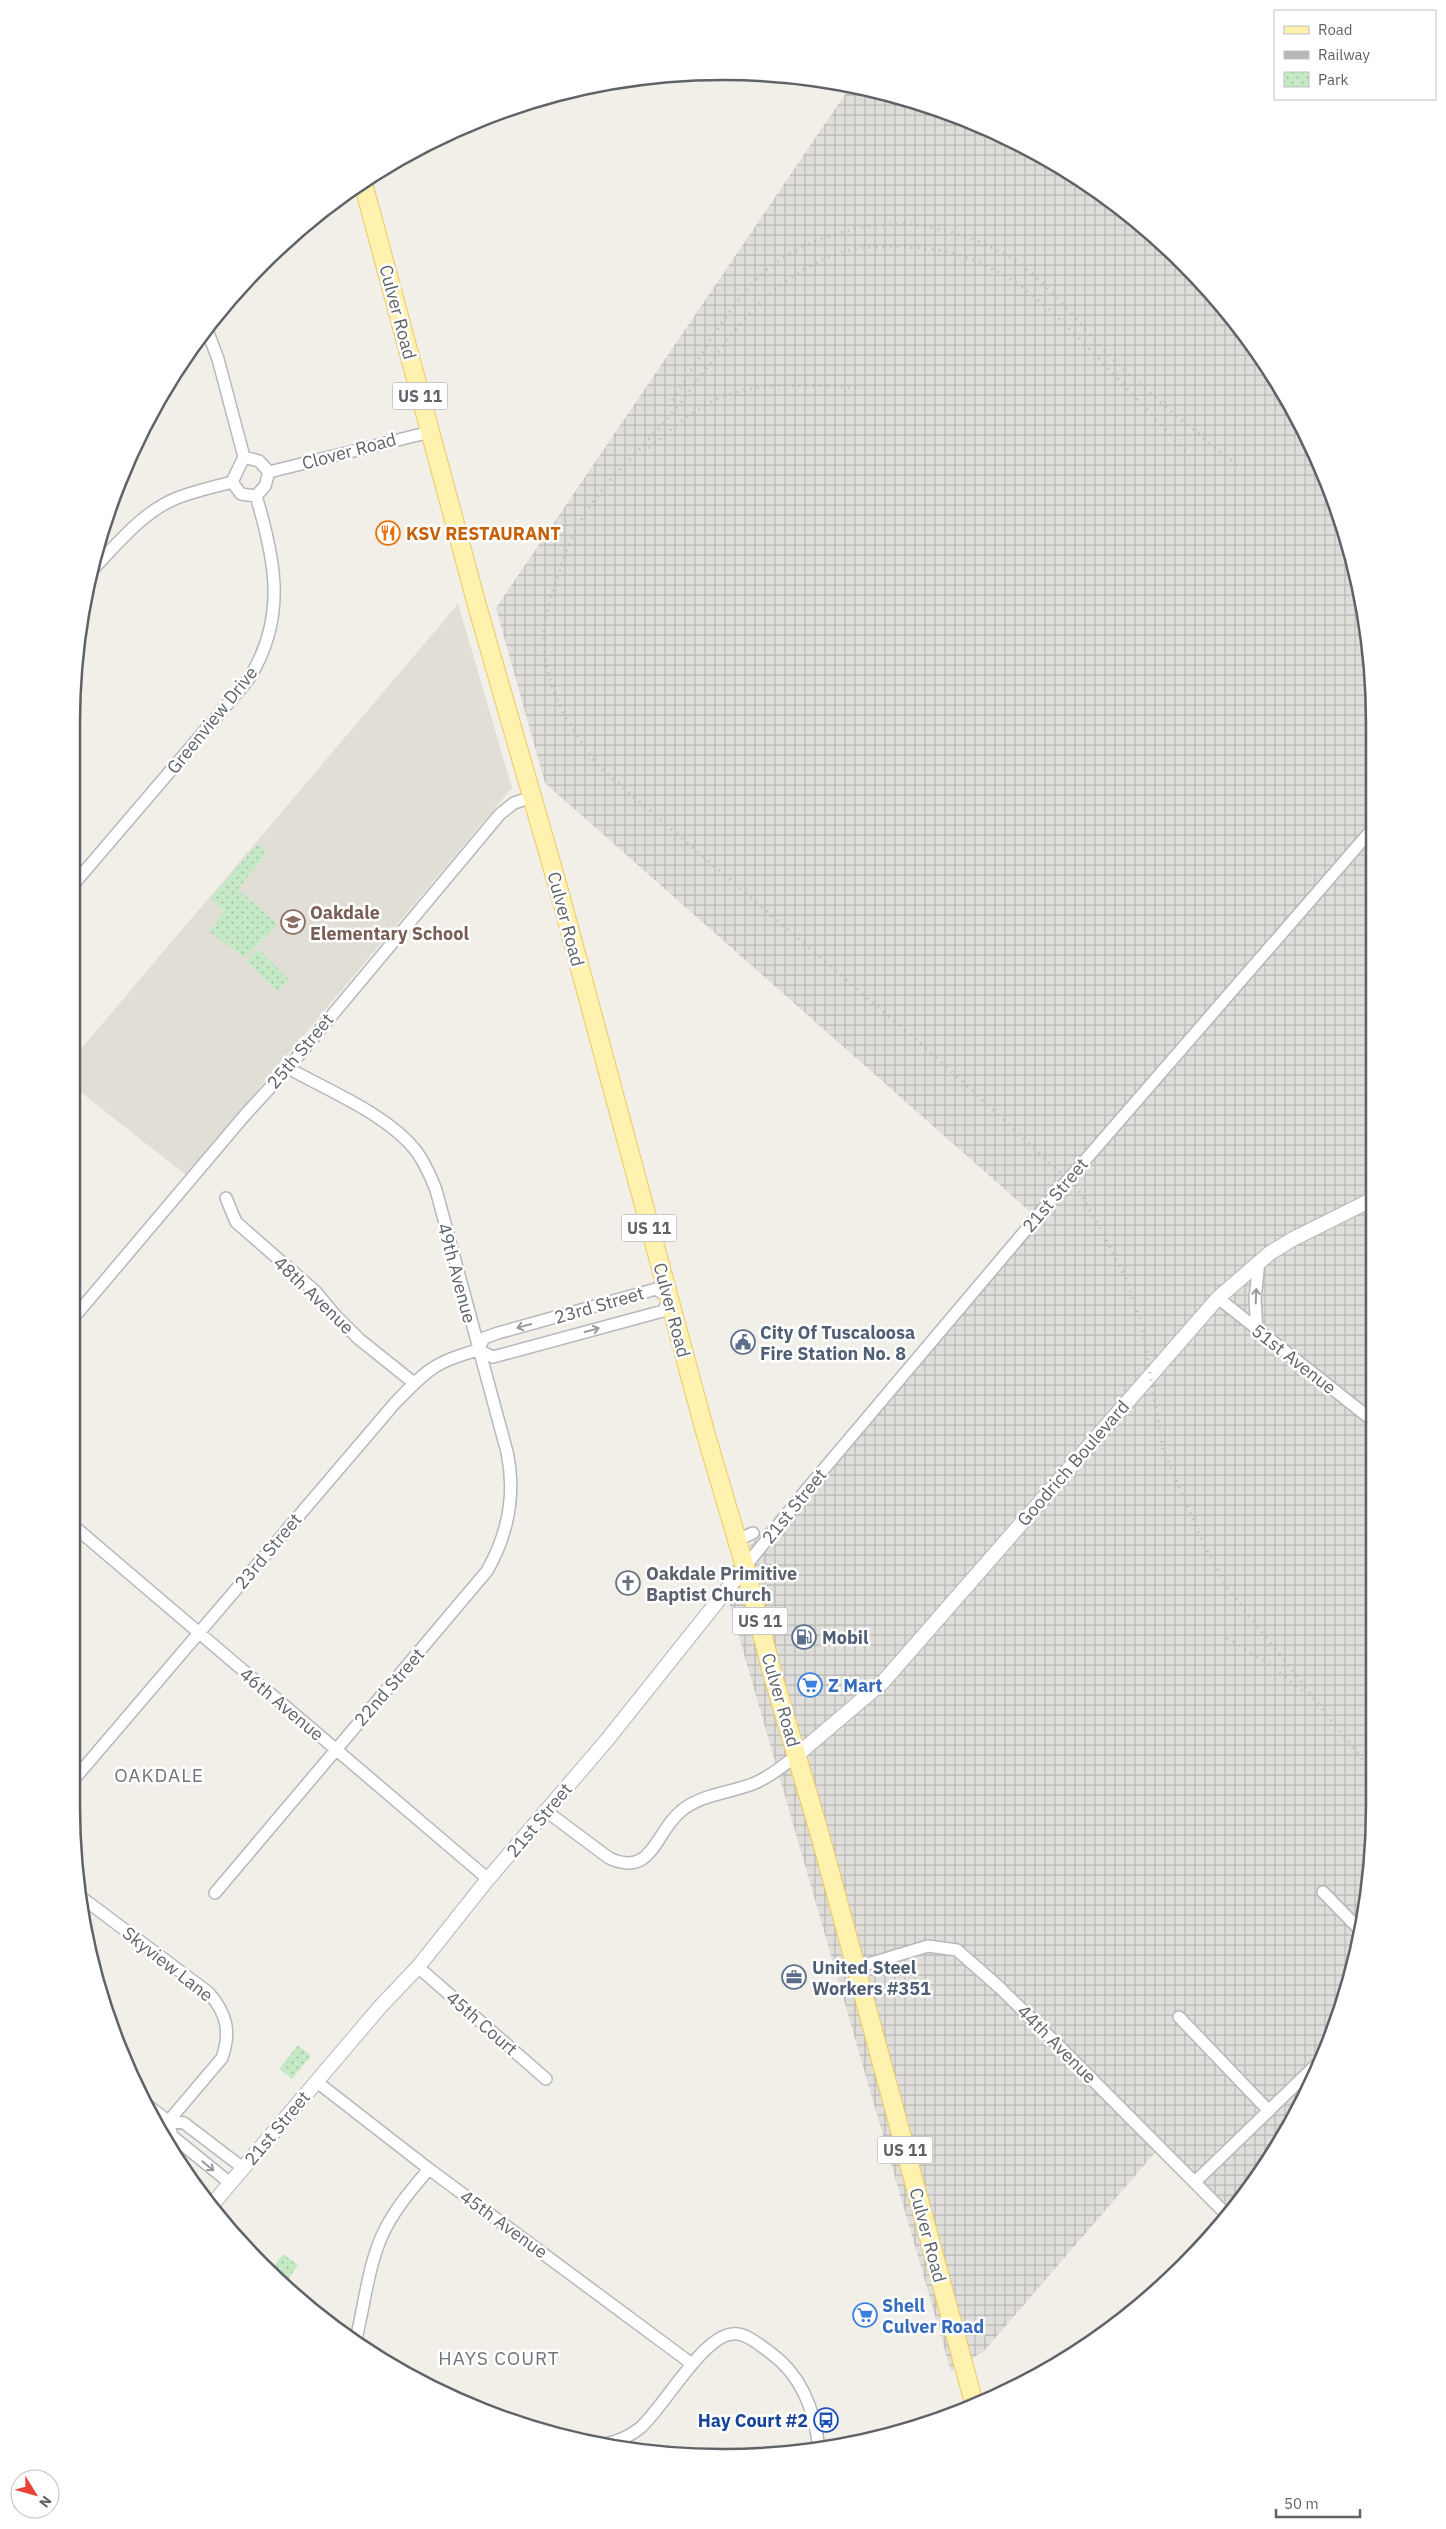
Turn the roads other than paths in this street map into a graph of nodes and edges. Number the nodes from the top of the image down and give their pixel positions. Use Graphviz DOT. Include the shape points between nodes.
graph roads {
  1 [pos="365,189"];
  2 [pos="210,337"];
  3 [pos="430,432"];
  4 [pos="244,457"];
  5 [pos="269,472"];
  6 [pos="232,482"];
  7 [pos="256,496"];
  8 [pos="101,560"];
  9 [pos="532,797"];
  10 [pos="1366,836"];
  11 [pos="80,877"];
  12 [pos="288,1068"];
  13 [pos="226,1198"];
  14 [pos="1366,1202"];
  15 [pos="1259,1260"];
  16 [pos="670,1298"];
  17 [pos="1218,1298"];
  18 [pos="80,1310"];
  19 [pos="1257,1331"];
  20 [pos="478,1350"];
  21 [pos="414,1383"];
  22 [pos="1366,1415"];
  23 [pos="80,1531"];
  24 [pos="499,1547"];
  25 [pos="745,1567"];
  26 [pos="198,1634"];
  27 [pos="335,1749"];
  28 [pos="797,1755"];
  29 [pos="80,1772"];
  30 [pos="546,1811"];
  31 [pos="488,1879"];
  32 [pos="1323,1892"];
  33 [pos="215,1893"];
  34 [pos="88,1901"];
  35 [pos="1355,1925"];
  36 [pos="418,1967"];
  37 [pos="855,1968"];
  38 [pos="1179,2017"];
  39 [pos="1307,2073"];
  40 [pos="546,2079"];
  41 [pos="317,2082"];
  42 [pos="1269,2111"];
  43 [pos="165,2126"];
  44 [pos="243,2168"];
  45 [pos="429,2169"];
  46 [pos="1195,2182"];
  47 [pos="230,2183"];
  48 [pos="216,2200"];
  49 [pos="1222,2210"];
  50 [pos="357,2334"];
  51 [pos="692,2364"];
  52 [pos="973,2398"];
  53 [pos="616,2440"];
  54 [pos="818,2441"];
  1 -- 3 [label="main road, Culver Road / US 11"];
  2 -- 4 [label="street"];
  3 -- 5 [label="street, Clover Road"];
  3 -- 9 [label="main road, Culver Road / US 11"];
  4 -- 5 [label="street" via="259,461"];
  4 -- 6 [label="street"];
  5 -- 7 [label="street" via="265,486"];
  6 -- 7 [label="street" via="241,494"];
  6 -- 8 [label="street" via="176,499 158,509 124,536"];
  7 -- 11 [label="street, Greenview Drive" via="274,567 275,593 270,633 261,658 248,680"];
  9 -- 12 [label="street, 25th Street" via="514,803 500,814"];
  9 -- 16 [label="main road, Culver Road / US 11"];
  10 -- 25 [label="street, 21st Street" via="1068,1180"];
  12 -- 18 [label="street, 25th Street"];
  12 -- 20 [label="street, 49th Avenue" via="386,1125 417,1153 436,1190"];
  13 -- 21 [label="street, 48th Avenue" via="236,1222 316,1292 359,1338"];
  14 -- 15 [label="street, Goodrich Boulevard"];
  15 -- 17 [label="street, Goodrich Boulevard"];
  19 -- 15 [label="street, one-way" via="1255,1299"];
  20 -- 16 [label="street, 23rd Street, one-way" via="493,1357 516,1352 663,1311"];
  16 -- 20 [label="street, 23rd Street, one-way" via="656,1289 498,1333 484,1338"];
  16 -- 25 [label="main road, Culver Road / US 11" via="706,1436 745,1536"];
  17 -- 19 [label="street, 51st Avenue"];
  17 -- 28 [label="street, Goodrich Boulevard" via="883,1682"];
  19 -- 22 [label="street, 51st Avenue"];
  20 -- 21 [label="street, 23rd Street" via="435,1365"];
  20 -- 24 [label="street, 49th Avenue" via="507,1452 511,1479 508,1520"];
  21 -- 26 [label="street, 23rd Street"];
  23 -- 26 [label="street, 46th Avenue"];
  24 -- 27 [label="street, 22nd Street" via="487,1572 462,1604"];
  25 -- 28 [label="main road, Culver Road / US 11"];
  25 -- 30 [label="street, 21st Street"];
  26 -- 27 [label="street, 46th Avenue"];
  26 -- 29 [label="street, 23rd Street"];
  27 -- 31 [label="street, 46th Avenue"];
  27 -- 33 [label="street, 22nd Street"];
  28 -- 30 [label="street" via="757,1782 692,1803 680,1812 649,1854 637,1863 620,1863 610,1858"];
  28 -- 37 [label="main road, Culver Road / US 11"];
  30 -- 31 [label="street, 21st Street"];
  31 -- 36 [label="street, 21st Street"];
  32 -- 35 [label="street"];
  34 -- 43 [label="street, Skyview Lane" via="209,1993 226,2019 227,2045 222,2058"];
  36 -- 40 [label="street, 45th Court"];
  36 -- 41 [label="street, 21st Street"];
  37 -- 46 [label="street, 44th Avenue" via="928,1946 957,1950 999,1987"];
  37 -- 52 [label="main road, Culver Road / US 11"];
  38 -- 42 [label="street"];
  39 -- 42 [label="street"];
  41 -- 44 [label="street, 21st Street"];
  41 -- 45 [label="street, 45th Avenue"];
  42 -- 46 [label="street"];
  43 -- 44 [label="street" via="184,2123"];
  43 -- 47 [label="street, one-way" via="172,2136"];
  44 -- 47 [label="street, 21st Street"];
  45 -- 50 [label="street" via="392,2216 382,2236"];
  45 -- 51 [label="street, 45th Avenue"];
  46 -- 49 [label="street, 44th Avenue"];
  47 -- 48 [label="street, 21st Street"];
  51 -- 53 [label="street" via="655,2412 629,2435"];
  51 -- 54 [label="street" via="719,2338 732,2334 745,2336 757,2343 778,2358 796,2379 814,2415"];
}
